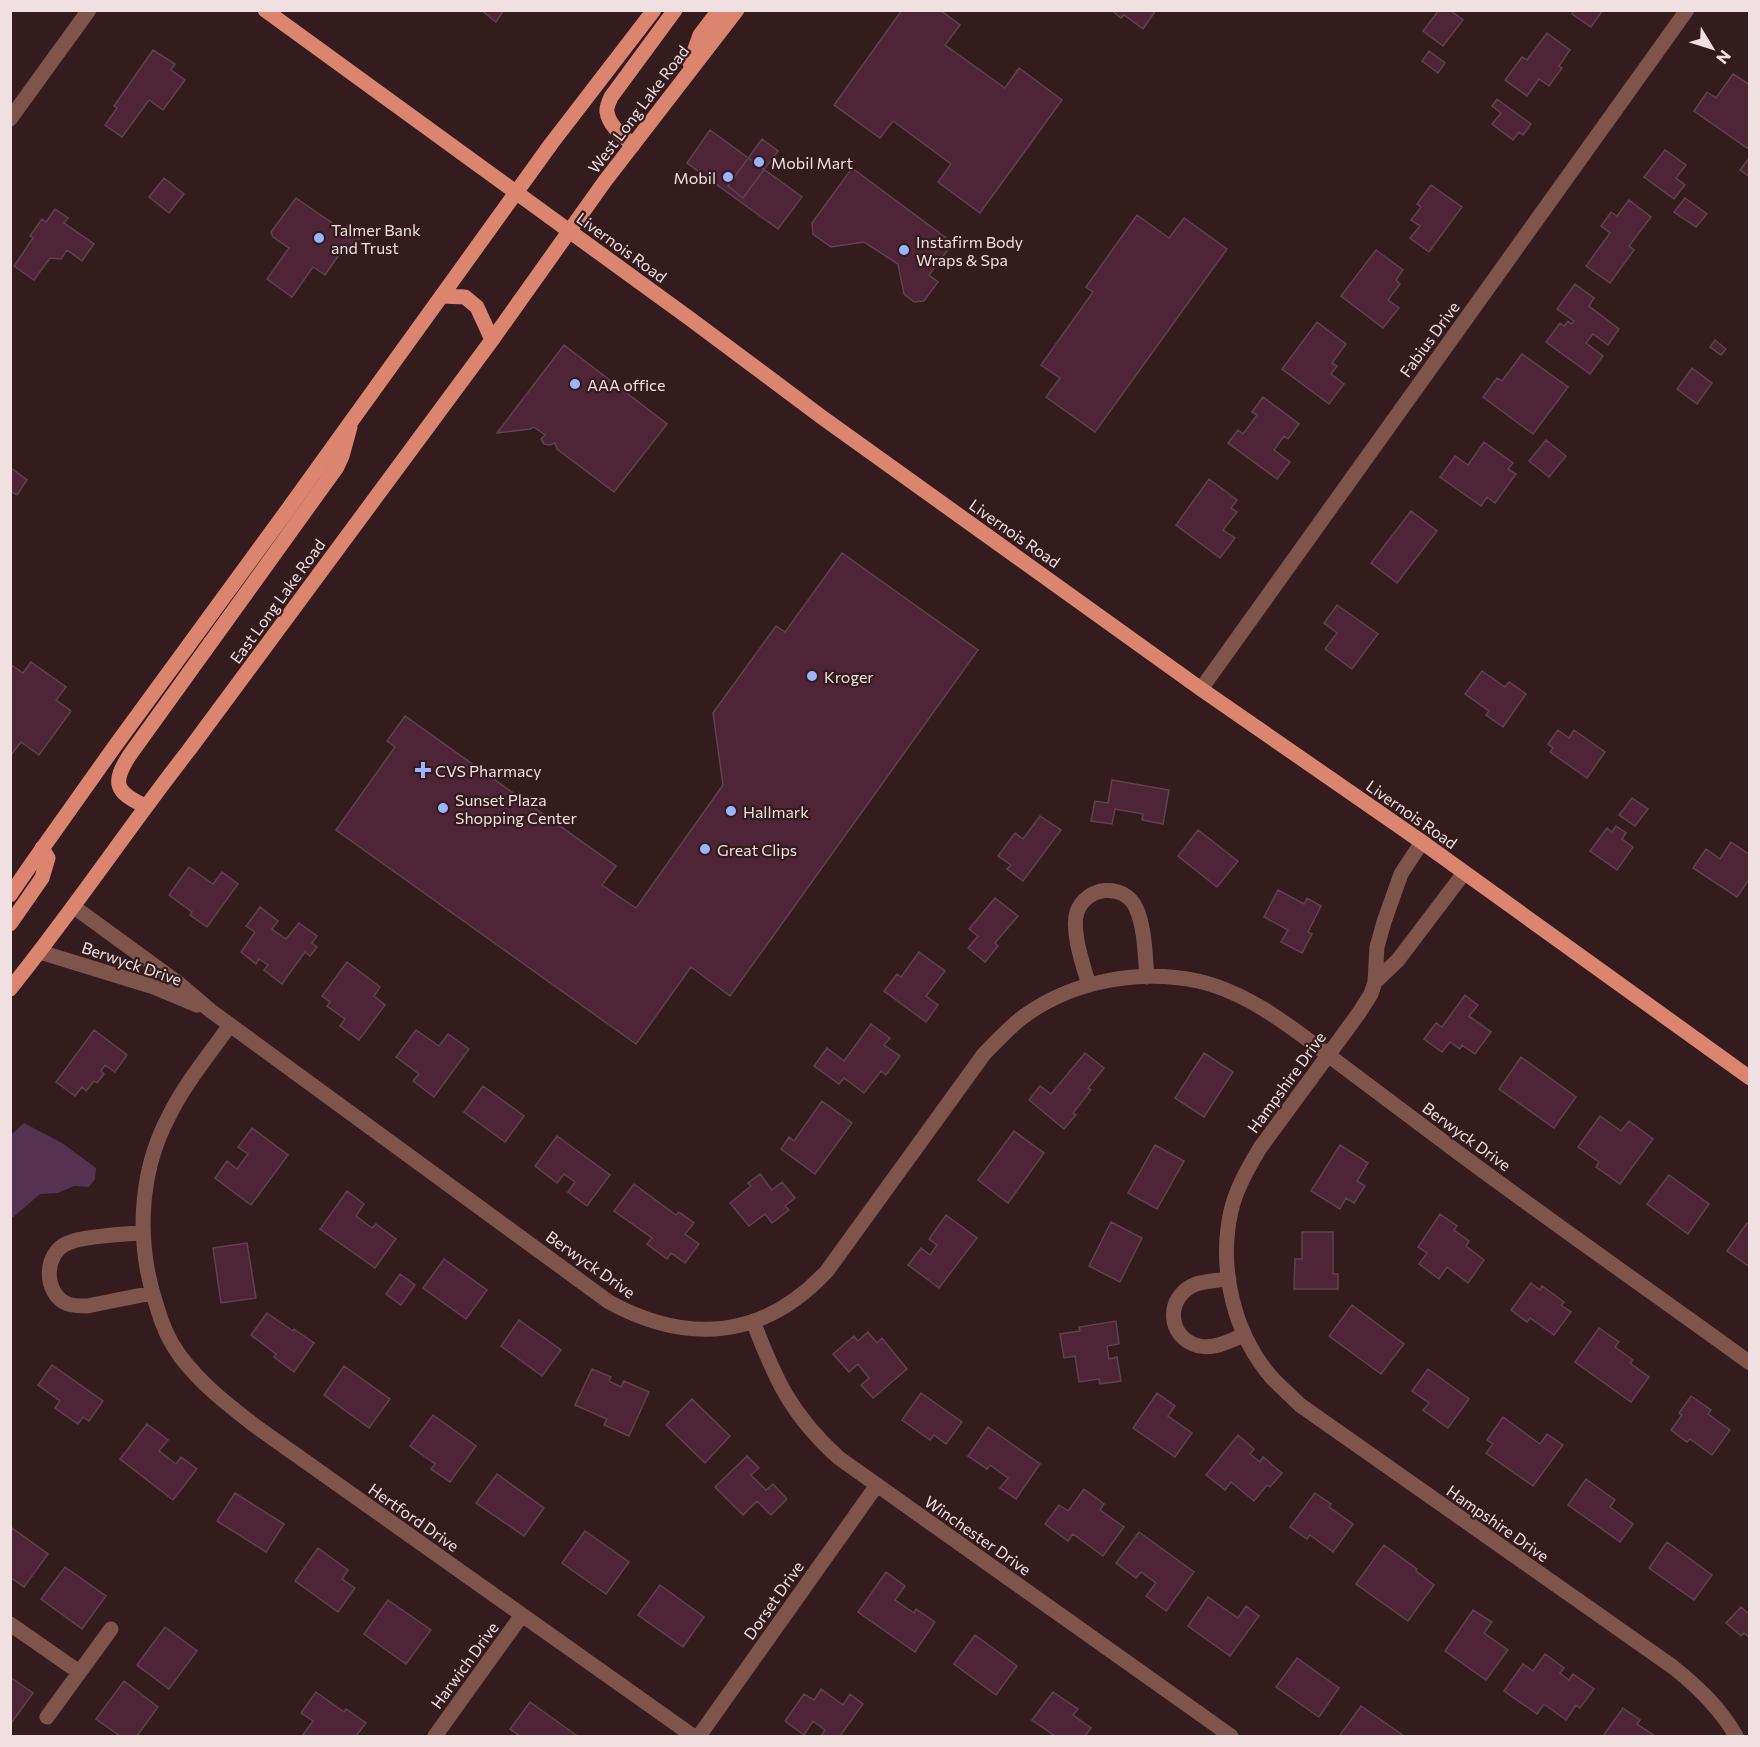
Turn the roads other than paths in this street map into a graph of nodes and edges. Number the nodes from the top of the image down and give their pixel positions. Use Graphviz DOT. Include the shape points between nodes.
graph roads {
  1 [pos="89,10"];
  2 [pos="265,10"];
  3 [pos="654,10"];
  4 [pos="675,10"];
  5 [pos="718,10"];
  6 [pos="737,10"];
  7 [pos="1687,10"];
  8 [pos="686,74"];
  9 [pos="10,119"];
  10 [pos="633,145"];
  11 [pos="516,192"];
  12 [pos="569,231"];
  13 [pos="442,296"];
  14 [pos="492,340"];
  15 [pos="353,418"];
  16 [pos="1202,689"];
  17 [pos="145,806"];
  18 [pos="1422,842"];
  19 [pos="42,848"];
  20 [pos="1464,873"];
  21 [pos="10,895"];
  22 [pos="74,907"];
  23 [pos="10,924"];
  24 [pos="40,952"];
  25 [pos="1147,976"];
  26 [pos="1375,982"];
  27 [pos="1089,985"];
  28 [pos="10,989"];
  29 [pos="211,1011"];
  30 [pos="230,1025"];
  31 [pos="1329,1055"];
  32 [pos="1749,1078"];
  33 [pos="143,1233"];
  34 [pos="1229,1279"];
  35 [pos="152,1293"];
  36 [pos="753,1321"];
  37 [pos="1244,1335"];
  38 [pos="1749,1363"];
  39 [pos="877,1485"];
  40 [pos="522,1615"];
  41 [pos="10,1624"];
  42 [pos="111,1629"];
  43 [pos="79,1672"];
  44 [pos="47,1717"];
  45 [pos="435,1737"];
  46 [pos="693,1737"];
  47 [pos="699,1737"];
  48 [pos="1231,1737"];
  49 [pos="1736,1737"];
  1 -- 9 [label="street"];
  2 -- 11 [label="main road, Livernois Road"];
  3 -- 11 [label="main road"];
  4 -- 10 [label="main road" via="610,97 606,111 610,122"];
  5 -- 8 [label="main road" via="700,35"];
  6 -- 8 [label="main road, West Long Lake Road"];
  7 -- 16 [label="street, Fabius Drive"];
  8 -- 10 [label="main road, West Long Lake Road"];
  10 -- 12 [label="main road, West Long Lake Road"];
  11 -- 12 [label="main road, Livernois Road"];
  11 -- 13 [label="main road"];
  12 -- 14 [label="main road, East Long Lake Road"];
  12 -- 16 [label="main road, Livernois Road"];
  13 -- 14 [label="main road" via="465,297 477,308"];
  13 -- 15 [label="main road"];
  14 -- 17 [label="main road, East Long Lake Road"];
  15 -- 17 [label="main road" via="337,467 120,771 118,784 123,793"];
  15 -- 19 [label="main road"];
  16 -- 18 [label="main road, Livernois Road"];
  17 -- 22 [label="main road, East Long Lake Road"];
  18 -- 20 [label="main road, Livernois Road"];
  18 -- 26 [label="street, Hampshire Drive" via="1401,874 1384,921 1377,947"];
  19 -- 21 [label="main road"];
  19 -- 23 [label="main road" via="48,858 42,878"];
  20 -- 26 [label="street, Hampshire Drive" via="1398,960"];
  20 -- 32 [label="main road, Livernois Road"];
  22 -- 24 [label="main road, East Long Lake Road"];
  22 -- 29 [label="street, Berwyck Drive"];
  24 -- 28 [label="main road, East Long Lake Road"];
  24 -- 29 [label="street, Berwyck Drive" via="154,987"];
  25 -- 27 [label="street, Berwyck Drive"];
  25 -- 27 [label="street" via="1136,908 1121,893 1100,890 1087,897 1077,912 1082,961"];
  25 -- 31 [label="street, Berwyck Drive" via="1198,981 1237,994"];
  26 -- 31 [label="street, Hampshire Drive" via="1371,994"];
  27 -- 36 [label="street, Berwyck Drive" via="1027,1014 984,1054 827,1271 799,1296"];
  29 -- 30 [label="street, Berwyck Drive"];
  30 -- 33 [label="street, Hertford Drive" via="168,1116 150,1164"];
  30 -- 36 [label="street, Berwyck Drive" via="609,1302 667,1326 686,1329 723,1328"];
  31 -- 34 [label="street, Hampshire Drive" via="1260,1148 1240,1187 1228,1232"];
  31 -- 38 [label="street, Berwyck Drive"];
  33 -- 35 [label="street, Hertford Drive"];
  33 -- 35 [label="street" via="69,1242 57,1252 48,1270 53,1290 67,1304 87,1306"];
  34 -- 37 [label="street, Hampshire Drive"];
  34 -- 37 [label="street" via="1196,1284 1180,1294 1173,1317 1182,1337 1201,1346 1220,1345"];
  35 -- 40 [label="street, Hertford Drive" via="166,1333 214,1394"];
  36 -- 39 [label="street, Winchester Drive" via="771,1368 794,1409 839,1458"];
  37 -- 49 [label="street, Hampshire Drive" via="1273,1379 1300,1405 1673,1667 1714,1705"];
  39 -- 47 [label="street, Dorset Drive"];
  39 -- 48 [label="street, Winchester Drive"];
  40 -- 45 [label="street, Harwich Drive"];
  40 -- 46 [label="street, Hertford Drive"];
  41 -- 43 [label="street"];
  42 -- 43 [label="street"];
  43 -- 44 [label="street"];
}
